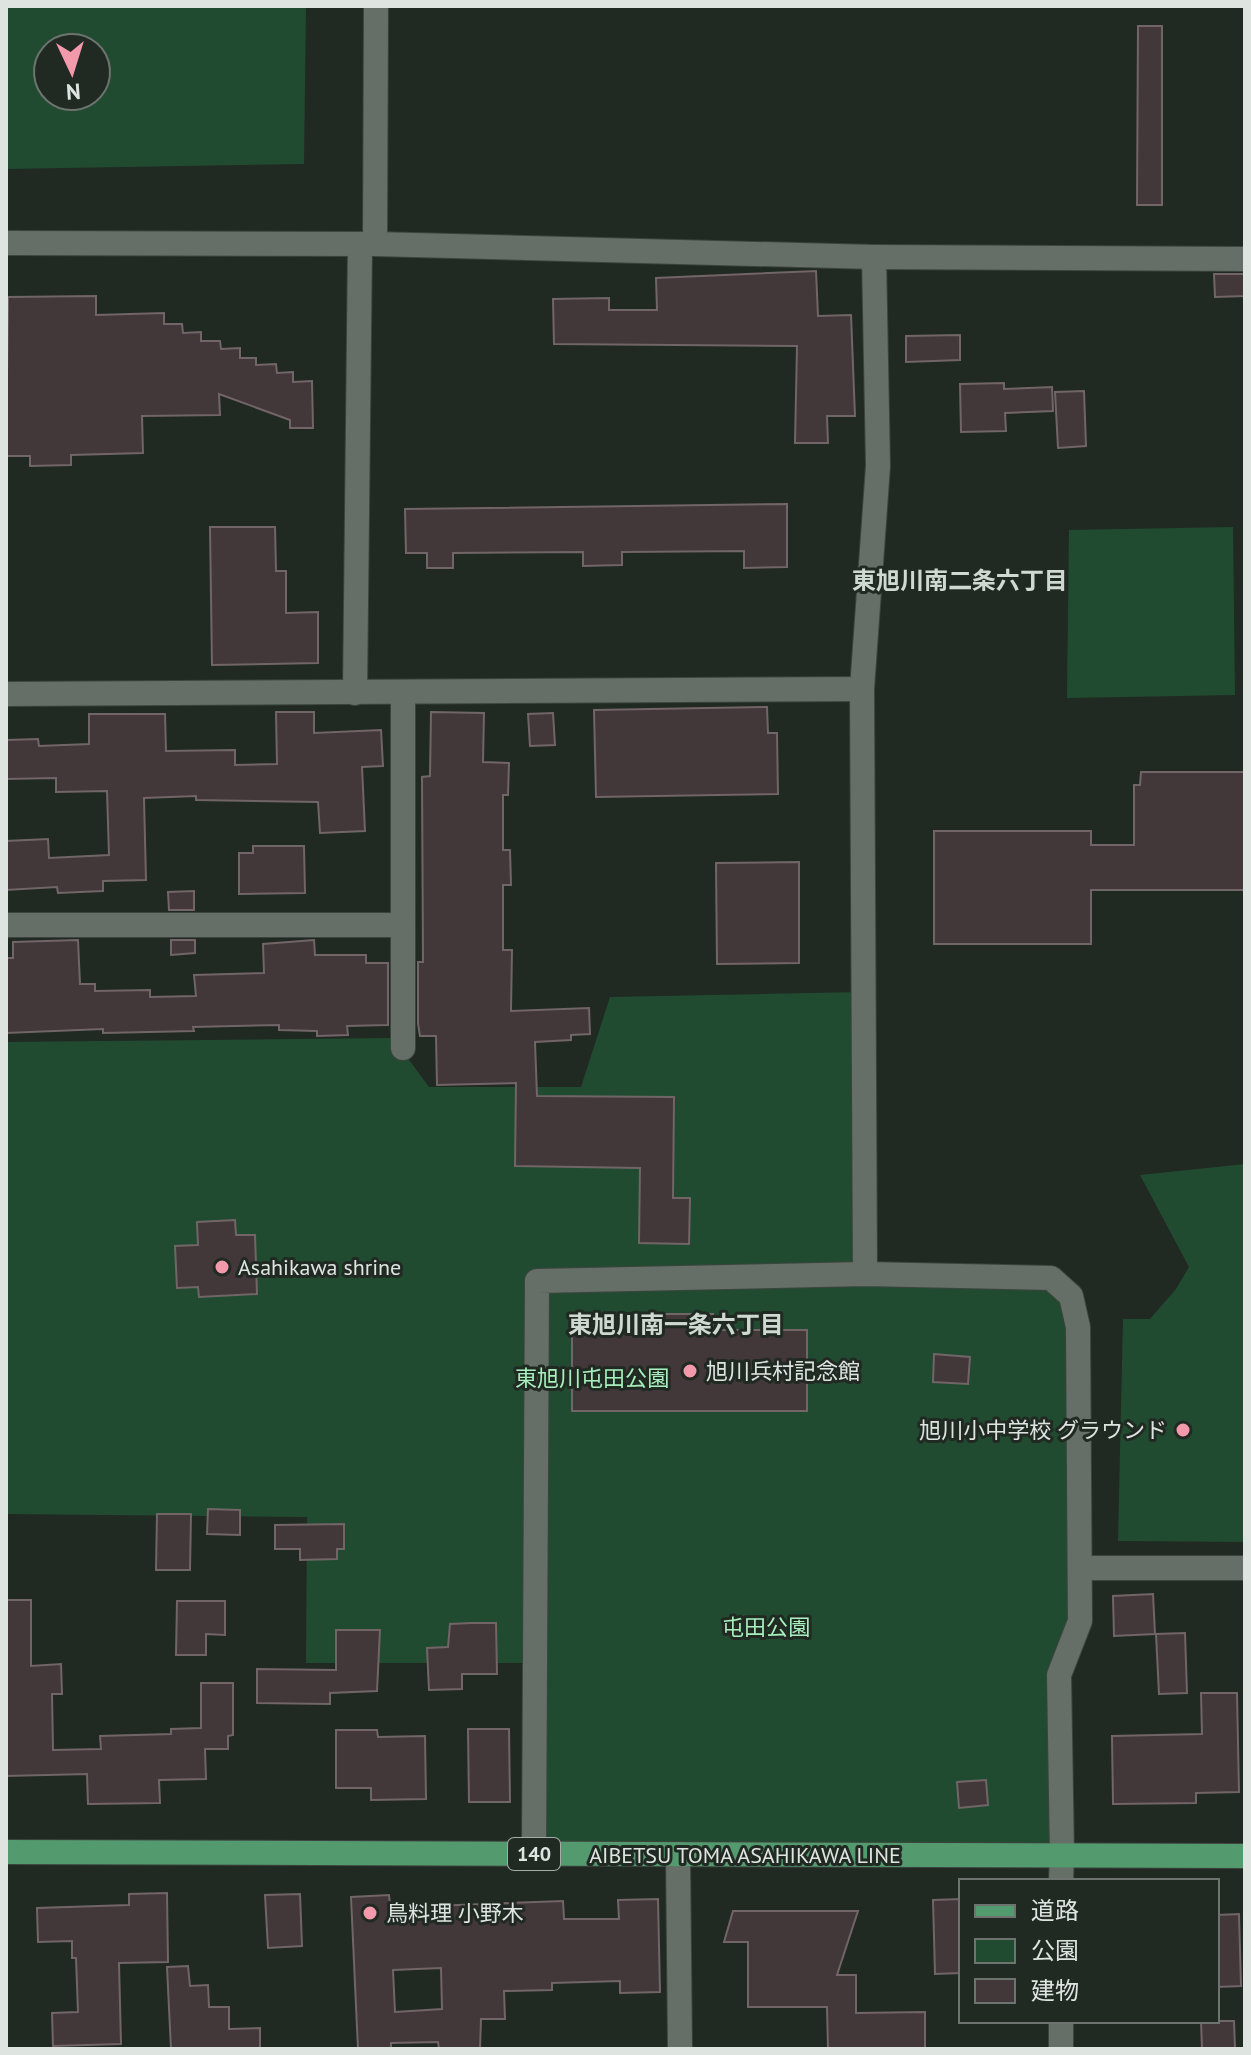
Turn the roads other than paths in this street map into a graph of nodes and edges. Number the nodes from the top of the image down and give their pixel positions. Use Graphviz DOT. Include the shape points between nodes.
graph roads {
  1 [pos="376,6"];
  2 [pos="6,243"];
  3 [pos="367,244"];
  4 [pos="874,257"];
  5 [pos="1245,259"];
  6 [pos="862,689"];
  7 [pos="403,692"];
  8 [pos="355,693"];
  9 [pos="6,694"];
  10 [pos="6,925"];
  11 [pos="402,925"];
  12 [pos="403,1048"];
  13 [pos="865,1274"];
  14 [pos="1082,1568"];
  15 [pos="1245,1568"];
  16 [pos="6,1852"];
  17 [pos="534,1854"];
  18 [pos="678,1854"];
  19 [pos="1062,1855"];
  20 [pos="1245,1856"];
  21 [pos="1061,1879"];
  22 [pos="1061,2023"];
  23 [pos="680,2049"];
  24 [pos="1061,2049"];
  1 -- 3 [label="street"];
  2 -- 3 [label="street"];
  3 -- 4 [label="street"];
  3 -- 8 [label="street"];
  4 -- 5 [label="street"];
  4 -- 6 [label="street" via="878,466"];
  6 -- 7 [label="street"];
  6 -- 13 [label="street"];
  7 -- 8 [label="street"];
  7 -- 11 [label="street"];
  8 -- 9 [label="street"];
  10 -- 11 [label="street"];
  11 -- 12 [label="street"];
  13 -- 14 [label="street" via="1051,1278 1071,1296 1078,1327"];
  13 -- 17 [label="street" via="537,1281"];
  14 -- 15 [label="street"];
  14 -- 19 [label="street" via="1080,1621 1059,1675"];
  16 -- 17 [label="main road, AIBETSU TOMA ASAHIKAWA LINE / 140"];
  17 -- 18 [label="main road, AIBETSU TOMA ASAHIKAWA LINE / 140"];
  18 -- 19 [label="main road, AIBETSU TOMA ASAHIKAWA LINE / 140"];
  18 -- 23 [label="street"];
  19 -- 20 [label="main road, AIBETSU TOMA ASAHIKAWA LINE / 140"];
  19 -- 21 [label="street"];
  22 -- 24 [label="street"];
}
